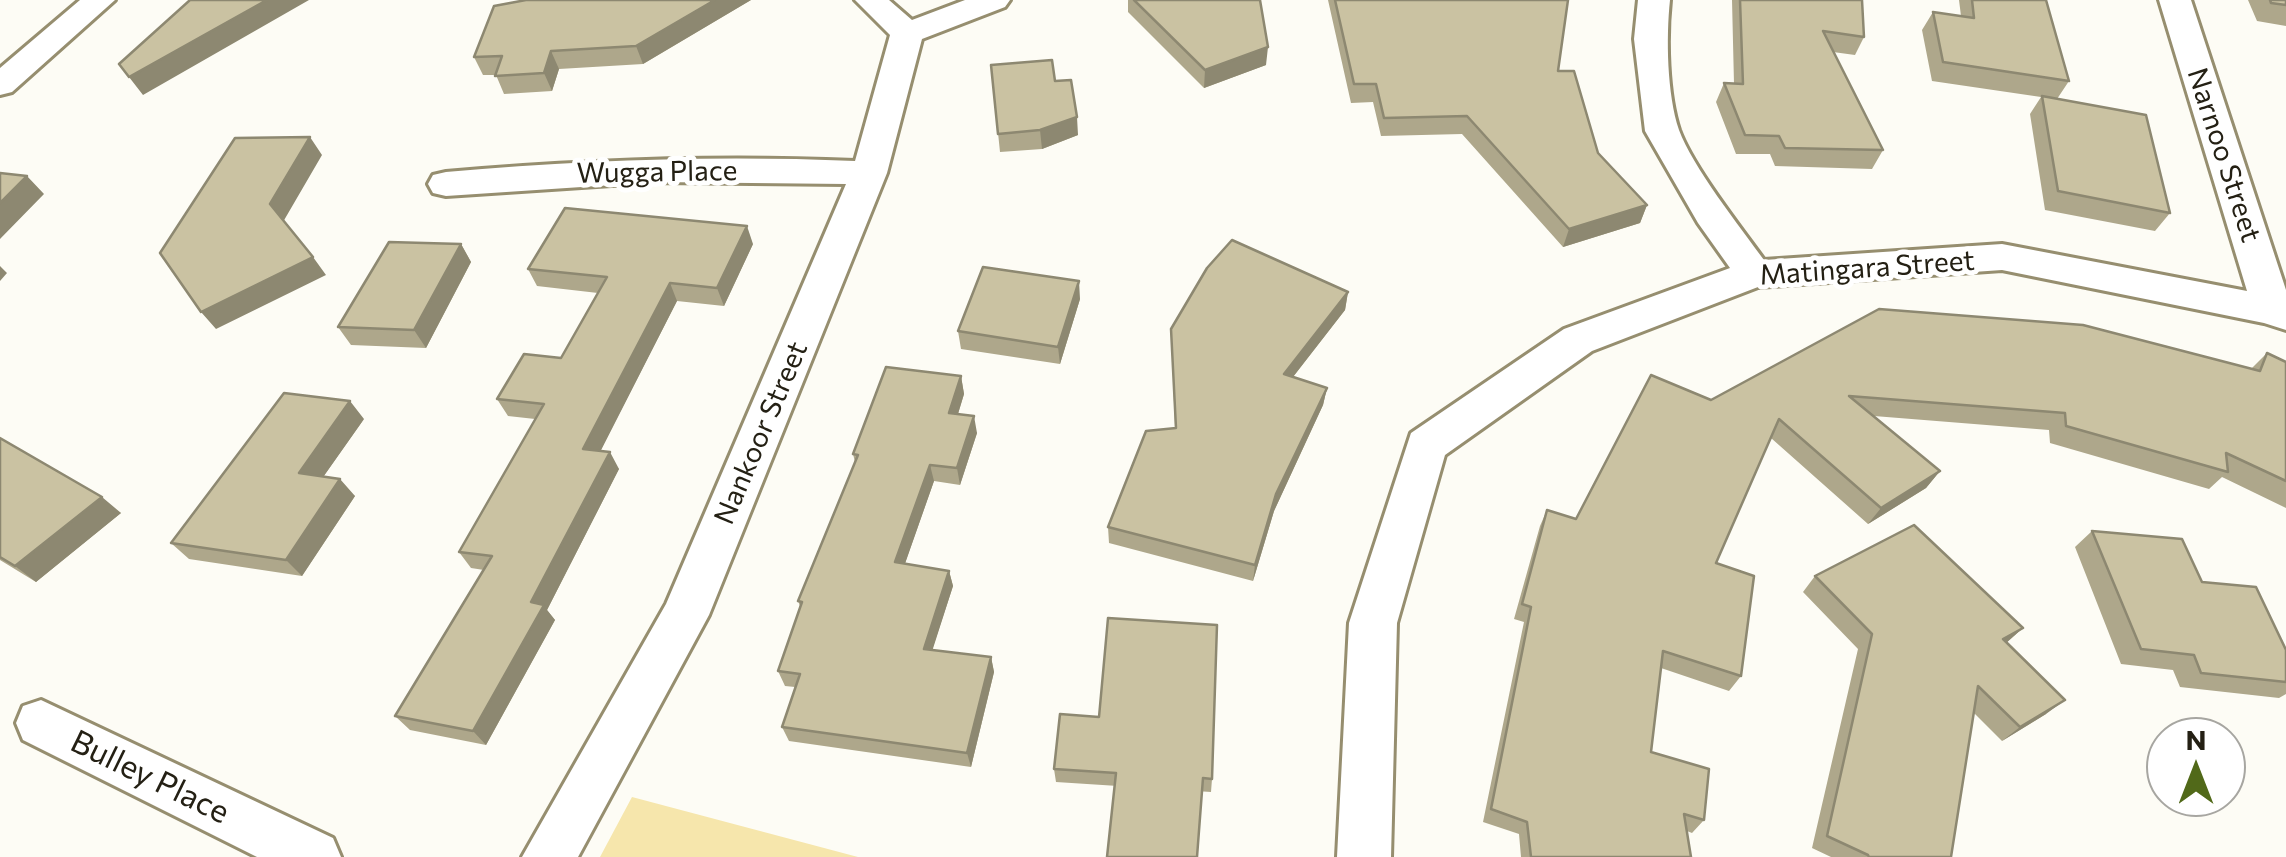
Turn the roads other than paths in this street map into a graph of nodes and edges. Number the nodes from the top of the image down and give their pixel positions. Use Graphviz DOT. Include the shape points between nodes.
graph roads {
  1 [pos="100,0"];
  2 [pos="872,0"];
  3 [pos="994,0"];
  4 [pos="1654,0"];
  5 [pos="2175,0"];
  6 [pos="907,33"];
  7 [pos="0,85"];
  8 [pos="869,174"];
  9 [pos="446,184"];
  10 [pos="1754,274"];
  11 [pos="2280,313"];
  12 [pos="41,723"];
  13 [pos="314,857"];
  14 [pos="549,857"];
  15 [pos="1364,857"];
  1 -- 7 [label="street"];
  2 -- 6 [label="street"];
  3 -- 6 [label="street"];
  4 -- 10 [label="street" via="1650,39 1662,131"];
  5 -- 11 [label="street, Narnoo Street"];
  6 -- 8 [label="street, Nankoor Street"];
  8 -- 9 [label="street, Wugga Place" via="568,173"];
  8 -- 14 [label="street, Nankoor Street" via="685,615"];
  10 -- 11 [label="street, Matingara Street" via="2002,257"];
  10 -- 15 [label="street, Matingara Street" via="1578,340 1426,445 1373,623"];
  12 -- 13 [label="street, Bulley Place"];
}
